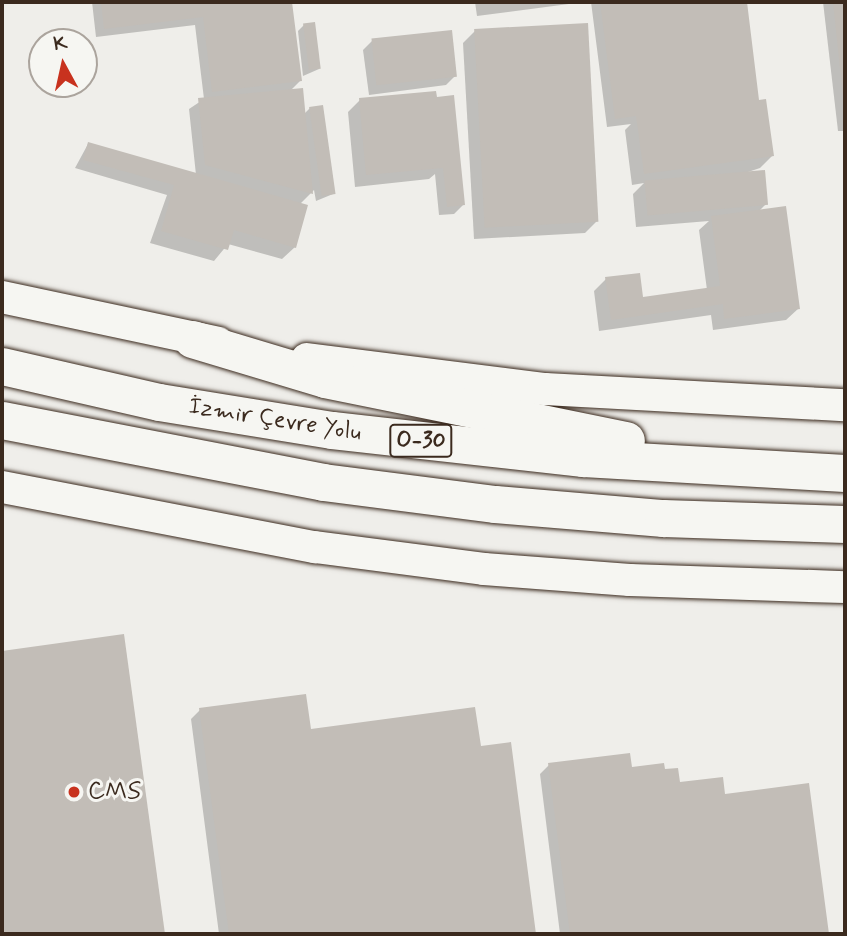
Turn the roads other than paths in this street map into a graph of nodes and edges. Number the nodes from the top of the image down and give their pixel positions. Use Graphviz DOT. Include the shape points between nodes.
graph roads {
  1 [pos="2,297"];
  2 [pos="192,339"];
  3 [pos="2,366"];
  4 [pos="845,405"];
  5 [pos="2,420"];
  6 [pos="845,470"];
  7 [pos="2,487"];
  8 [pos="845,524"];
  9 [pos="845,587"];
  1 -- 2 [label="main road"];
  2 -- 4 [label="main road" via="324,362 545,389"];
  2 -- 6 [label="highway" via="325,379 497,416 600,436"];
  3 -- 6 [label="highway, İzmir Çevre Yolu / O-30" via="159,402 332,430 583,458"];
  5 -- 8 [label="highway, O-30" via="323,482 495,504 663,519"];
  7 -- 9 [label="main road" via="302,545 484,569 630,580"];
}
